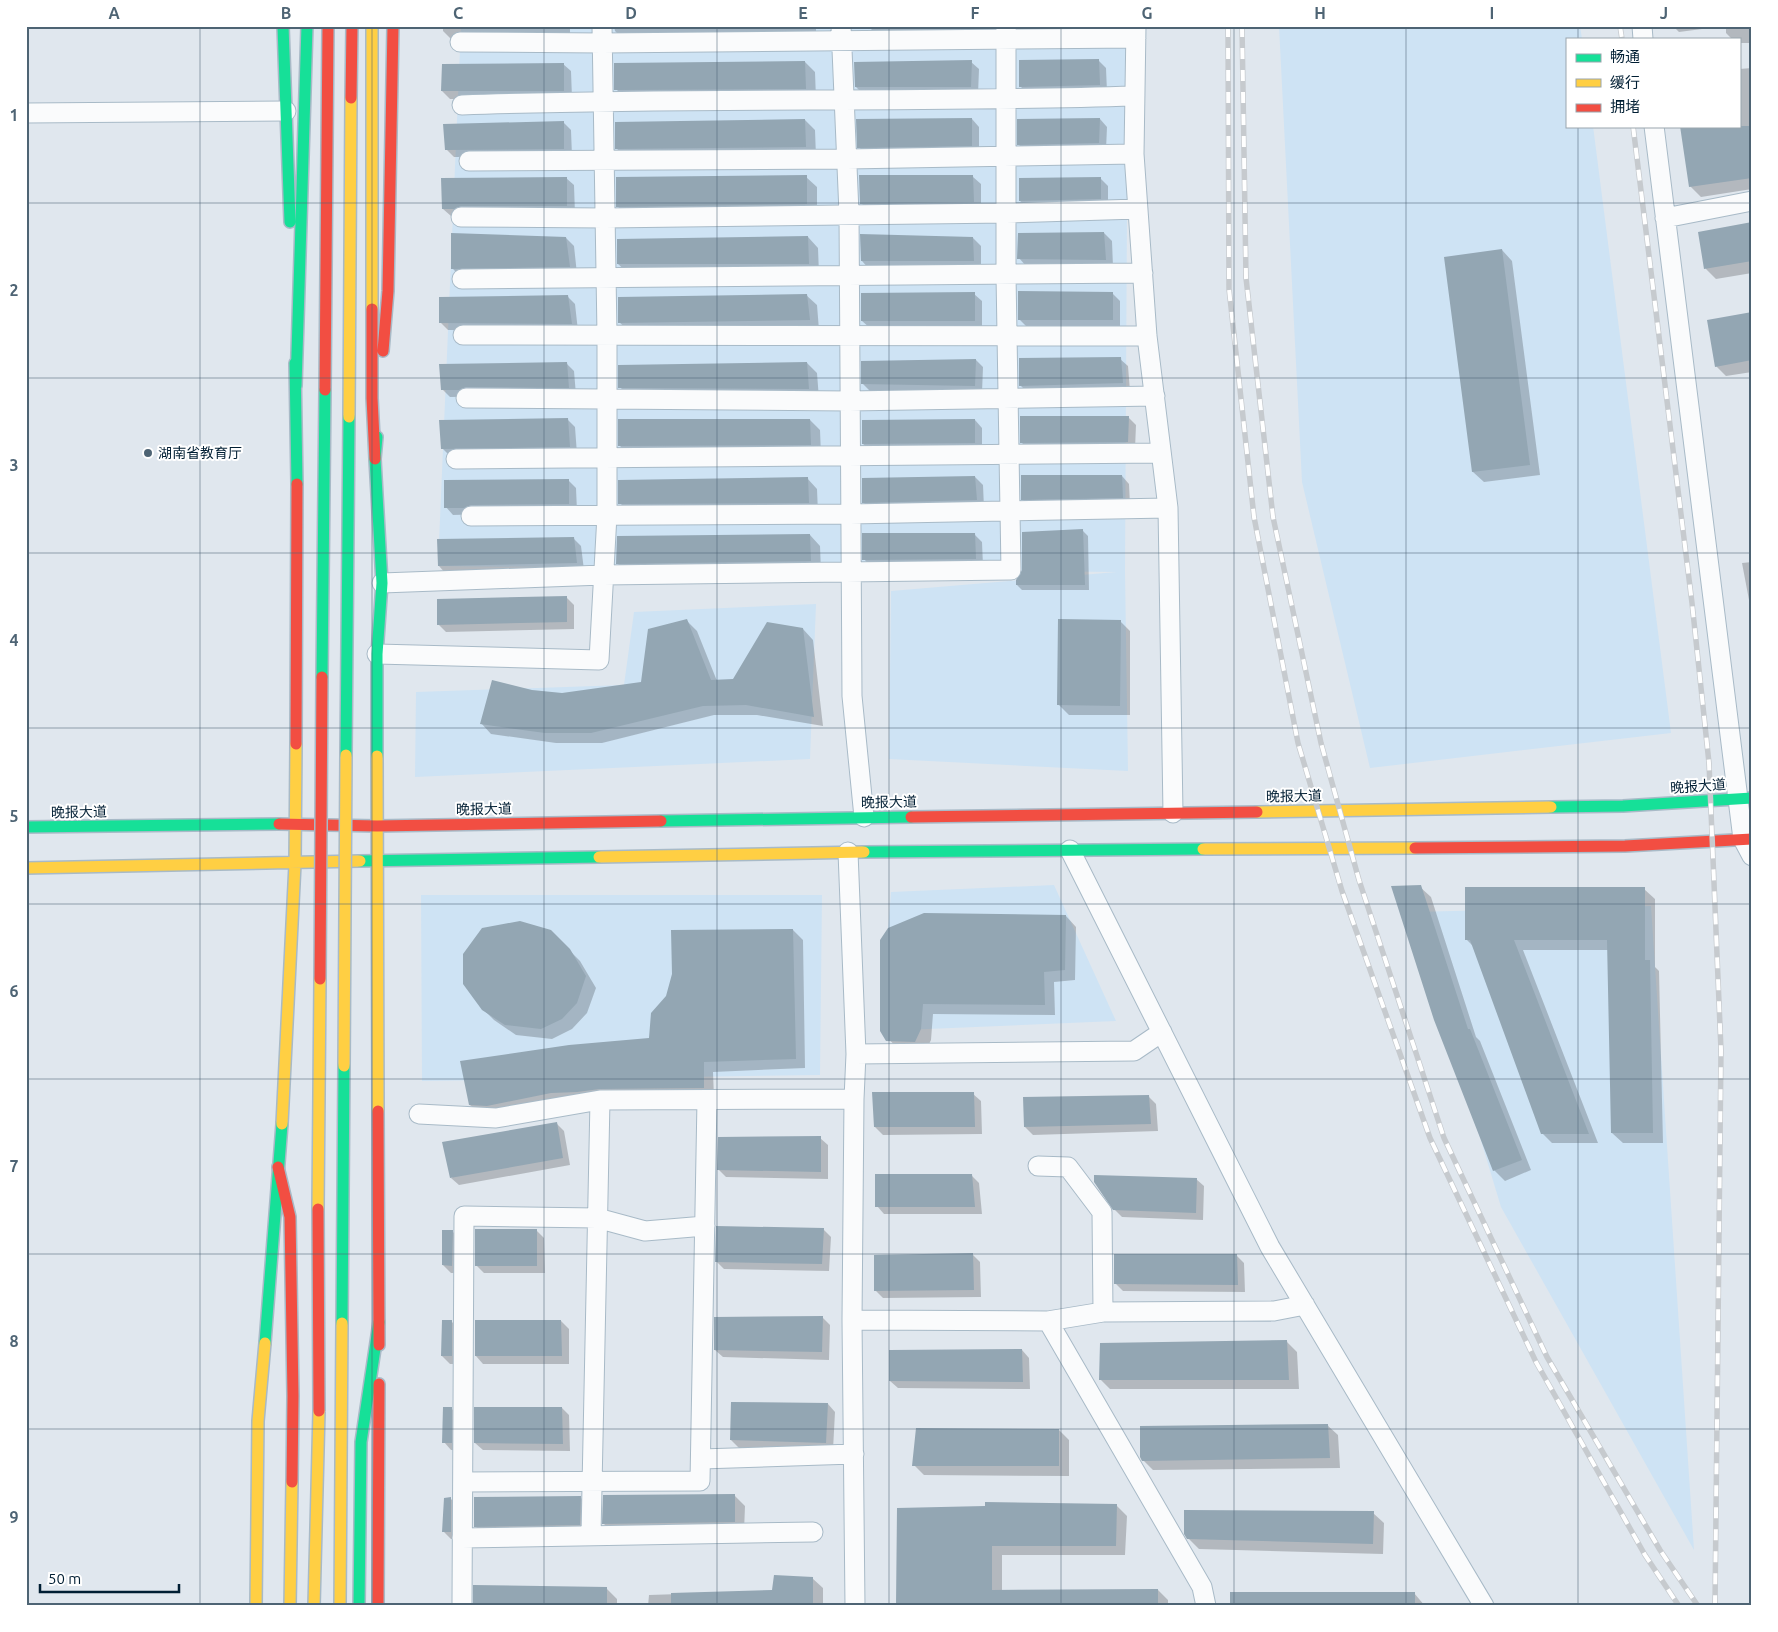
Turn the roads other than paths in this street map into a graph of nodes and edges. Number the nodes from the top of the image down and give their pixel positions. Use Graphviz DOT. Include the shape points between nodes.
graph roads {
  1 [pos="283,26"];
  2 [pos="307,26"];
  3 [pos="328,26"];
  4 [pos="352,26"];
  5 [pos="372,26"];
  6 [pos="393,26"];
  7 [pos="1136,32"];
  8 [pos="842,33"];
  9 [pos="1006,33"];
  10 [pos="602,35"];
  11 [pos="460,42"];
  12 [pos="1135,96"];
  13 [pos="603,100"];
  14 [pos="844,100"];
  15 [pos="1006,100"];
  16 [pos="462,105"];
  17 [pos="286,111"];
  18 [pos="26,113"];
  19 [pos="1654,128"];
  20 [pos="1134,154"];
  21 [pos="1006,155"];
  22 [pos="847,159"];
  23 [pos="469,161"];
  24 [pos="604,161"];
  25 [pos="1752,201"];
  26 [pos="1138,209"];
  27 [pos="1006,213"];
  28 [pos="849,214"];
  29 [pos="461,216"];
  30 [pos="605,218"];
  31 [pos="1665,218"];
  32 [pos="1143,273"];
  33 [pos="849,274"];
  34 [pos="1006,275"];
  35 [pos="462,279"];
  36 [pos="606,279"];
  37 [pos="848,334"];
  38 [pos="463,335"];
  39 [pos="608,335"];
  40 [pos="1006,336"];
  41 [pos="1147,336"];
  42 [pos="296,386"];
  43 [pos="1154,396"];
  44 [pos="466,398"];
  45 [pos="608,400"];
  46 [pos="1008,400"];
  47 [pos="849,401"];
  48 [pos="1009,453"];
  49 [pos="1161,453"];
  50 [pos="850,456"];
  51 [pos="608,458"];
  52 [pos="375,459"];
  53 [pos="456,459"];
  54 [pos="1168,508"];
  55 [pos="1010,510"];
  56 [pos="850,514"];
  57 [pos="608,515"];
  58 [pos="471,516"];
  59 [pos="851,571"];
  60 [pos="603,575"];
  61 [pos="382,583"];
  62 [pos="376,654"];
  63 [pos="1745,798"];
  64 [pos="1173,813"];
  65 [pos="864,817"];
  66 [pos="296,824"];
  67 [pos="377,826"];
  68 [pos="26,828"];
  69 [pos="1749,844"];
  70 [pos="1070,850"];
  71 [pos="848,852"];
  72 [pos="377,862"];
  73 [pos="295,864"];
  74 [pos="26,868"];
  75 [pos="1162,1032"];
  76 [pos="856,1054"];
  77 [pos="854,1099"];
  78 [pos="600,1100"];
  79 [pos="707,1100"];
  80 [pos="419,1114"];
  81 [pos="1038,1166"];
  82 [pos="278,1167"];
  83 [pos="597,1218"];
  84 [pos="705,1226"];
  85 [pos="1305,1305"];
  86 [pos="1103,1312"];
  87 [pos="852,1320"];
  88 [pos="1048,1321"];
  89 [pos="379,1322"];
  90 [pos="854,1454"];
  91 [pos="701,1459"];
  92 [pos="592,1480"];
  93 [pos="463,1482"];
  94 [pos="813,1532"];
  95 [pos="591,1536"];
  96 [pos="462,1538"];
  97 [pos="462,1604"];
  98 [pos="256,1606"];
  99 [pos="290,1606"];
  100 [pos="314,1606"];
  101 [pos="340,1606"];
  102 [pos="359,1606"];
  103 [pos="378,1606"];
  104 [pos="855,1606"];
  105 [pos="1206,1606"];
  106 [pos="1484,1606"];
  1 -- 17 [label="main road"];
  2 -- 42 [label="main road"];
  3 -- 100 [label="main road, bridge" via="317,1276 319,1392"];
  4 -- 101 [label="main road, bridge"];
  5 -- 52 [label="main road" via="372,398"];
  6 -- 52 [label="main road" via="388,291"];
  7 -- 9 [label="street"];
  7 -- 12 [label="street"];
  8 -- 9 [label="street"];
  8 -- 10 [label="street"];
  8 -- 14 [label="street"];
  9 -- 15 [label="street"];
  10 -- 11 [label="street"];
  10 -- 13 [label="street"];
  12 -- 15 [label="street"];
  12 -- 20 [label="street"];
  13 -- 14 [label="street"];
  13 -- 16 [label="street"];
  13 -- 24 [label="street"];
  14 -- 15 [label="street"];
  14 -- 22 [label="street"];
  15 -- 21 [label="street"];
  17 -- 18 [label="street"];
  17 -- 42 [label="main road"];
  19 -- 31 [label="street"];
  20 -- 21 [label="street"];
  20 -- 26 [label="street"];
  21 -- 22 [label="street"];
  21 -- 27 [label="street"];
  22 -- 24 [label="street"];
  22 -- 28 [label="street"];
  23 -- 24 [label="street"];
  24 -- 30 [label="street"];
  25 -- 31 [label="street"];
  26 -- 27 [label="street"];
  26 -- 32 [label="street"];
  27 -- 28 [label="street"];
  27 -- 34 [label="street"];
  28 -- 30 [label="street"];
  28 -- 33 [label="street"];
  29 -- 30 [label="street"];
  30 -- 36 [label="street"];
  31 -- 63 [label="street"];
  32 -- 34 [label="street"];
  32 -- 41 [label="street"];
  33 -- 34 [label="street"];
  33 -- 36 [label="street"];
  33 -- 37 [label="street"];
  34 -- 40 [label="street"];
  35 -- 36 [label="street"];
  36 -- 39 [label="street"];
  37 -- 39 [label="street"];
  37 -- 40 [label="street"];
  37 -- 47 [label="street"];
  38 -- 39 [label="street"];
  39 -- 45 [label="street"];
  40 -- 41 [label="street"];
  40 -- 46 [label="street"];
  41 -- 43 [label="street"];
  42 -- 66 [label="main road"];
  43 -- 46 [label="street"];
  43 -- 49 [label="street"];
  44 -- 45 [label="street"];
  45 -- 47 [label="street"];
  45 -- 51 [label="street"];
  46 -- 47 [label="street"];
  46 -- 48 [label="street"];
  47 -- 50 [label="street"];
  48 -- 49 [label="street"];
  48 -- 50 [label="street"];
  48 -- 55 [label="street"];
  49 -- 54 [label="street"];
  50 -- 51 [label="street"];
  50 -- 56 [label="street"];
  51 -- 53 [label="street"];
  51 -- 57 [label="street"];
  52 -- 61 [label="main road"];
  54 -- 55 [label="street"];
  54 -- 64 [label="street"];
  55 -- 56 [label="street"];
  55 -- 59 [label="street" via="1011,570"];
  56 -- 57 [label="street"];
  56 -- 59 [label="street"];
  57 -- 58 [label="street"];
  57 -- 60 [label="street"];
  59 -- 60 [label="street"];
  59 -- 65 [label="street" via="852,696"];
  60 -- 61 [label="street"];
  60 -- 62 [label="street" via="599,660"];
  61 -- 62 [label="main road"];
  62 -- 67 [label="main road"];
  63 -- 64 [label="main road, 晚报大道" via="1613,806"];
  63 -- 69 [label="street"];
  64 -- 65 [label="main road, 晚报大道"];
  65 -- 67 [label="main road, 晚报大道"];
  66 -- 67 [label="main road, 晚报大道"];
  66 -- 68 [label="main road, 晚报大道"];
  66 -- 73 [label="main road"];
  67 -- 72 [label="main road"];
  69 -- 70 [label="main road"];
  70 -- 71 [label="main road"];
  70 -- 75 [label="street"];
  71 -- 72 [label="main road"];
  71 -- 76 [label="street"];
  72 -- 73 [label="main road"];
  72 -- 89 [label="main road"];
  73 -- 74 [label="main road"];
  73 -- 82 [label="main road"];
  75 -- 76 [label="street" via="1134,1051"];
  75 -- 85 [label="street" via="1270,1247"];
  76 -- 77 [label="street"];
  77 -- 79 [label="street"];
  77 -- 87 [label="street"];
  78 -- 79 [label="street"];
  78 -- 80 [label="street" via="496,1118"];
  78 -- 83 [label="street"];
  79 -- 84 [label="street"];
  81 -- 86 [label="street" via="1068,1167 1102,1212"];
  82 -- 98 [label="main road" via="258,1421"];
  82 -- 99 [label="main road" via="290,1217 293,1396"];
  83 -- 84 [label="street" via="645,1231"];
  83 -- 92 [label="street"];
  83 -- 93 [label="street" via="464,1216"];
  84 -- 91 [label="street"];
  85 -- 86 [label="street" via="1274,1311"];
  85 -- 106 [label="street"];
  86 -- 88 [label="street"];
  87 -- 88 [label="street"];
  87 -- 90 [label="street"];
  88 -- 105 [label="street" via="1202,1587"];
  89 -- 102 [label="main road" via="361,1442"];
  89 -- 103 [label="main road"];
  90 -- 91 [label="street"];
  90 -- 104 [label="street"];
  91 -- 92 [label="street" via="700,1481"];
  92 -- 93 [label="street"];
  92 -- 95 [label="street"];
  93 -- 96 [label="street"];
  94 -- 95 [label="street"];
  95 -- 96 [label="street"];
  96 -- 97 [label="street"];
}
